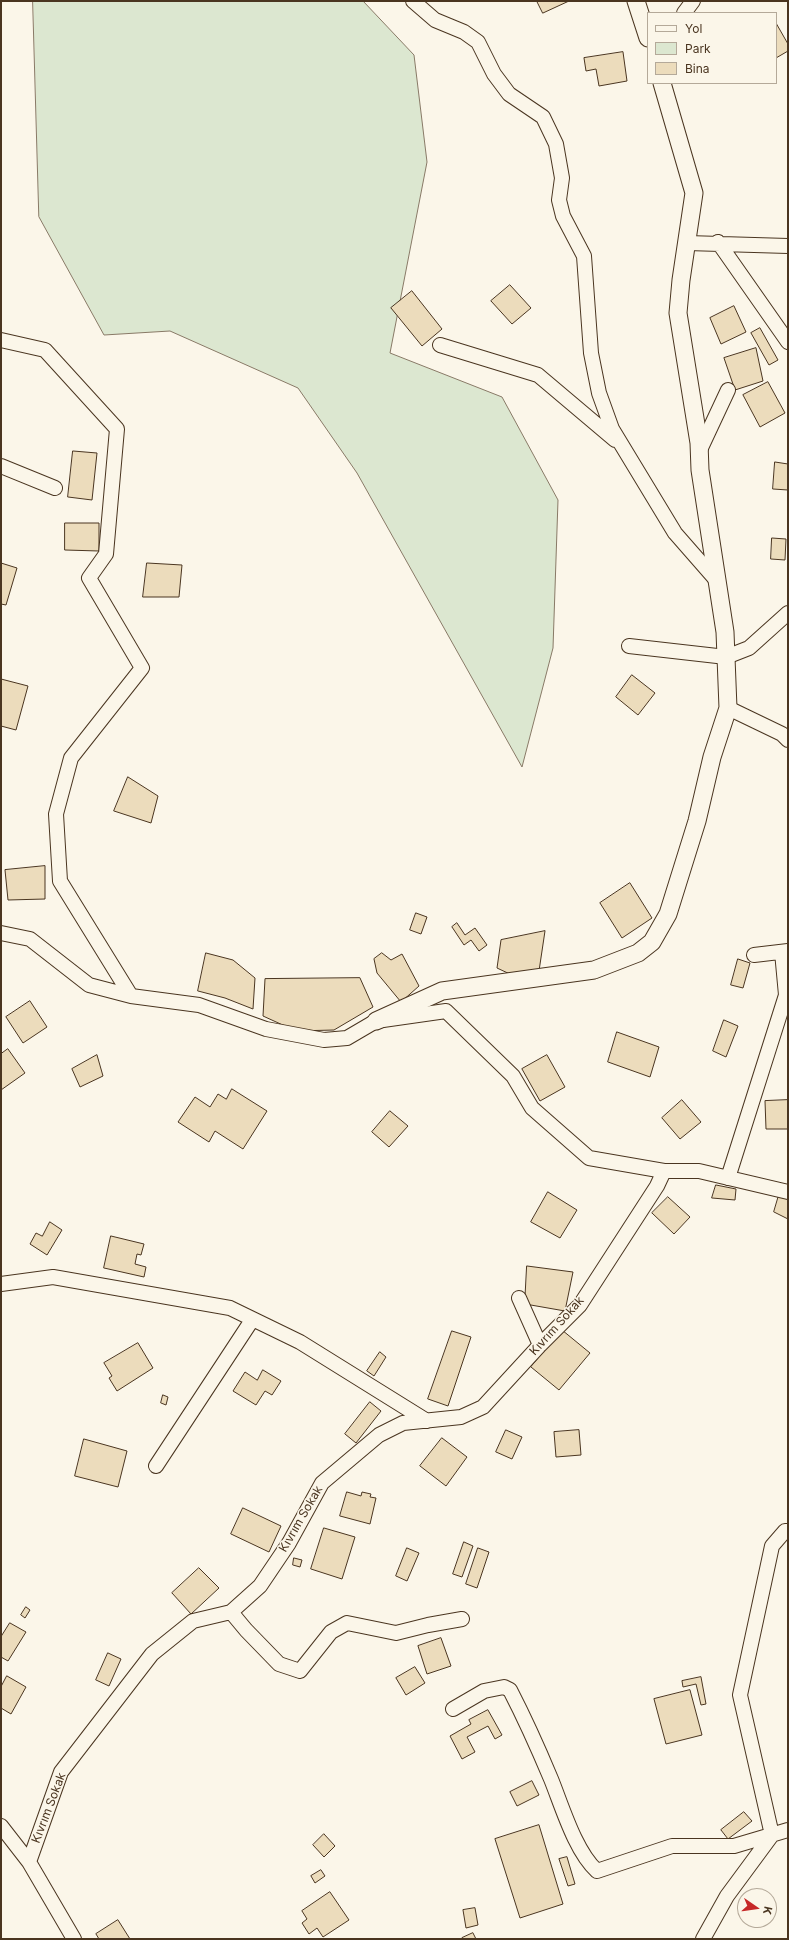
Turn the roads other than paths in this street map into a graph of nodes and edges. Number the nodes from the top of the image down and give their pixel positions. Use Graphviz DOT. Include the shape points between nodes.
graph roads {
  1 [pos="413,1"];
  2 [pos="636,1"];
  3 [pos="693,1"];
  4 [pos="685,12"];
  5 [pos="647,35"];
  6 [pos="662,84"];
  7 [pos="718,242"];
  8 [pos="687,243"];
  9 [pos="788,246"];
  10 [pos="1,340"];
  11 [pos="788,342"];
  12 [pos="440,345"];
  13 [pos="728,390"];
  14 [pos="626,450"];
  15 [pos="699,452"];
  16 [pos="1,466"];
  17 [pos="55,488"];
  18 [pos="717,581"];
  19 [pos="788,613"];
  20 [pos="630,646"];
  21 [pos="726,657"];
  22 [pos="728,708"];
  23 [pos="788,740"];
  24 [pos="1,933"];
  25 [pos="785,952"];
  26 [pos="754,955"];
  27 [pos="131,996"];
  28 [pos="376,1021"];
  29 [pos="664,1171"];
  30 [pos="728,1178"];
  31 [pos="788,1192"];
  32 [pos="1,1284"];
  33 [pos="519,1298"];
  34 [pos="252,1320"];
  35 [pos="540,1345"];
  36 [pos="428,1421"];
  37 [pos="156,1466"];
  38 [pos="788,1531"];
  39 [pos="231,1612"];
  40 [pos="462,1620"];
  41 [pos="453,1709"];
  42 [pos="1,1826"];
  43 [pos="788,1830"];
  44 [pos="772,1835"];
  45 [pos="29,1862"];
  46 [pos="74,1939"];
  47 [pos="703,1939"];
  1 -- 14 [label="street" via="435,20 464,32 478,42 494,74 509,94 543,117 556,144 562,178 559,200 563,216 584,256 591,353 599,393 612,429"];
  2 -- 5 [label="street"];
  3 -- 4 [label="street"];
  6 -- 8 [label="street" via="694,193"];
  7 -- 8 [label="street"];
  7 -- 9 [label="street"];
  7 -- 11 [label="street"];
  8 -- 15 [label="street" via="678,313"];
  10 -- 27 [label="street" via="45,350 117,429 106,554 89,578 142,668 71,758 56,814 60,881"];
  12 -- 14 [label="street" via="538,375"];
  13 -- 15 [label="street"];
  14 -- 18 [label="street" via="675,533"];
  15 -- 18 [label="street"];
  16 -- 17 [label="street"];
  18 -- 21 [label="street"];
  19 -- 21 [label="street" via="749,648"];
  20 -- 21 [label="street"];
  21 -- 22 [label="street"];
  22 -- 23 [label="street" via="782,734"];
  22 -- 28 [label="street" via="668,914 652,942 638,954 594,970 442,991"];
  24 -- 27 [label="street" via="30,939 89,985"];
  25 -- 26 [label="street"];
  25 -- 30 [label="street" via="786,995"];
  27 -- 28 [label="street" via="199,1005 266,1029 324,1040 347,1038"];
  28 -- 29 [label="street" via="446,1011 513,1076 532,1108 589,1158"];
  29 -- 30 [label="street" via="699,1172"];
  29 -- 35 [label="street, Kıvrım Sokak" via="657,1186 580,1305"];
  30 -- 31 [label="street"];
  32 -- 34 [label="street" via="53,1277 230,1308"];
  33 -- 35 [label="street"];
  34 -- 36 [label="street" via="300,1342"];
  34 -- 37 [label="street"];
  35 -- 36 [label="street, Kıvrım Sokak" via="484,1407 461,1417"];
  36 -- 39 [label="street, Kıvrım Sokak" via="403,1423 379,1435 322,1483 293,1537 260,1586"];
  38 -- 44 [label="street" via="772,1546 740,1695"];
  39 -- 40 [label="street" via="279,1664 300,1671 331,1632 346,1623 396,1633"];
  39 -- 45 [label="street, Kıvrım Sokak" via="193,1621 152,1654 61,1772"];
  41 -- 44 [label="street" via="484,1691 504,1687 510,1690 527,1723 572,1831 590,1865 597,1871 672,1846 734,1846"];
  42 -- 45 [label="street"];
  43 -- 44 [label="street"];
  44 -- 47 [label="street" via="727,1896"];
  45 -- 46 [label="street"];
}
